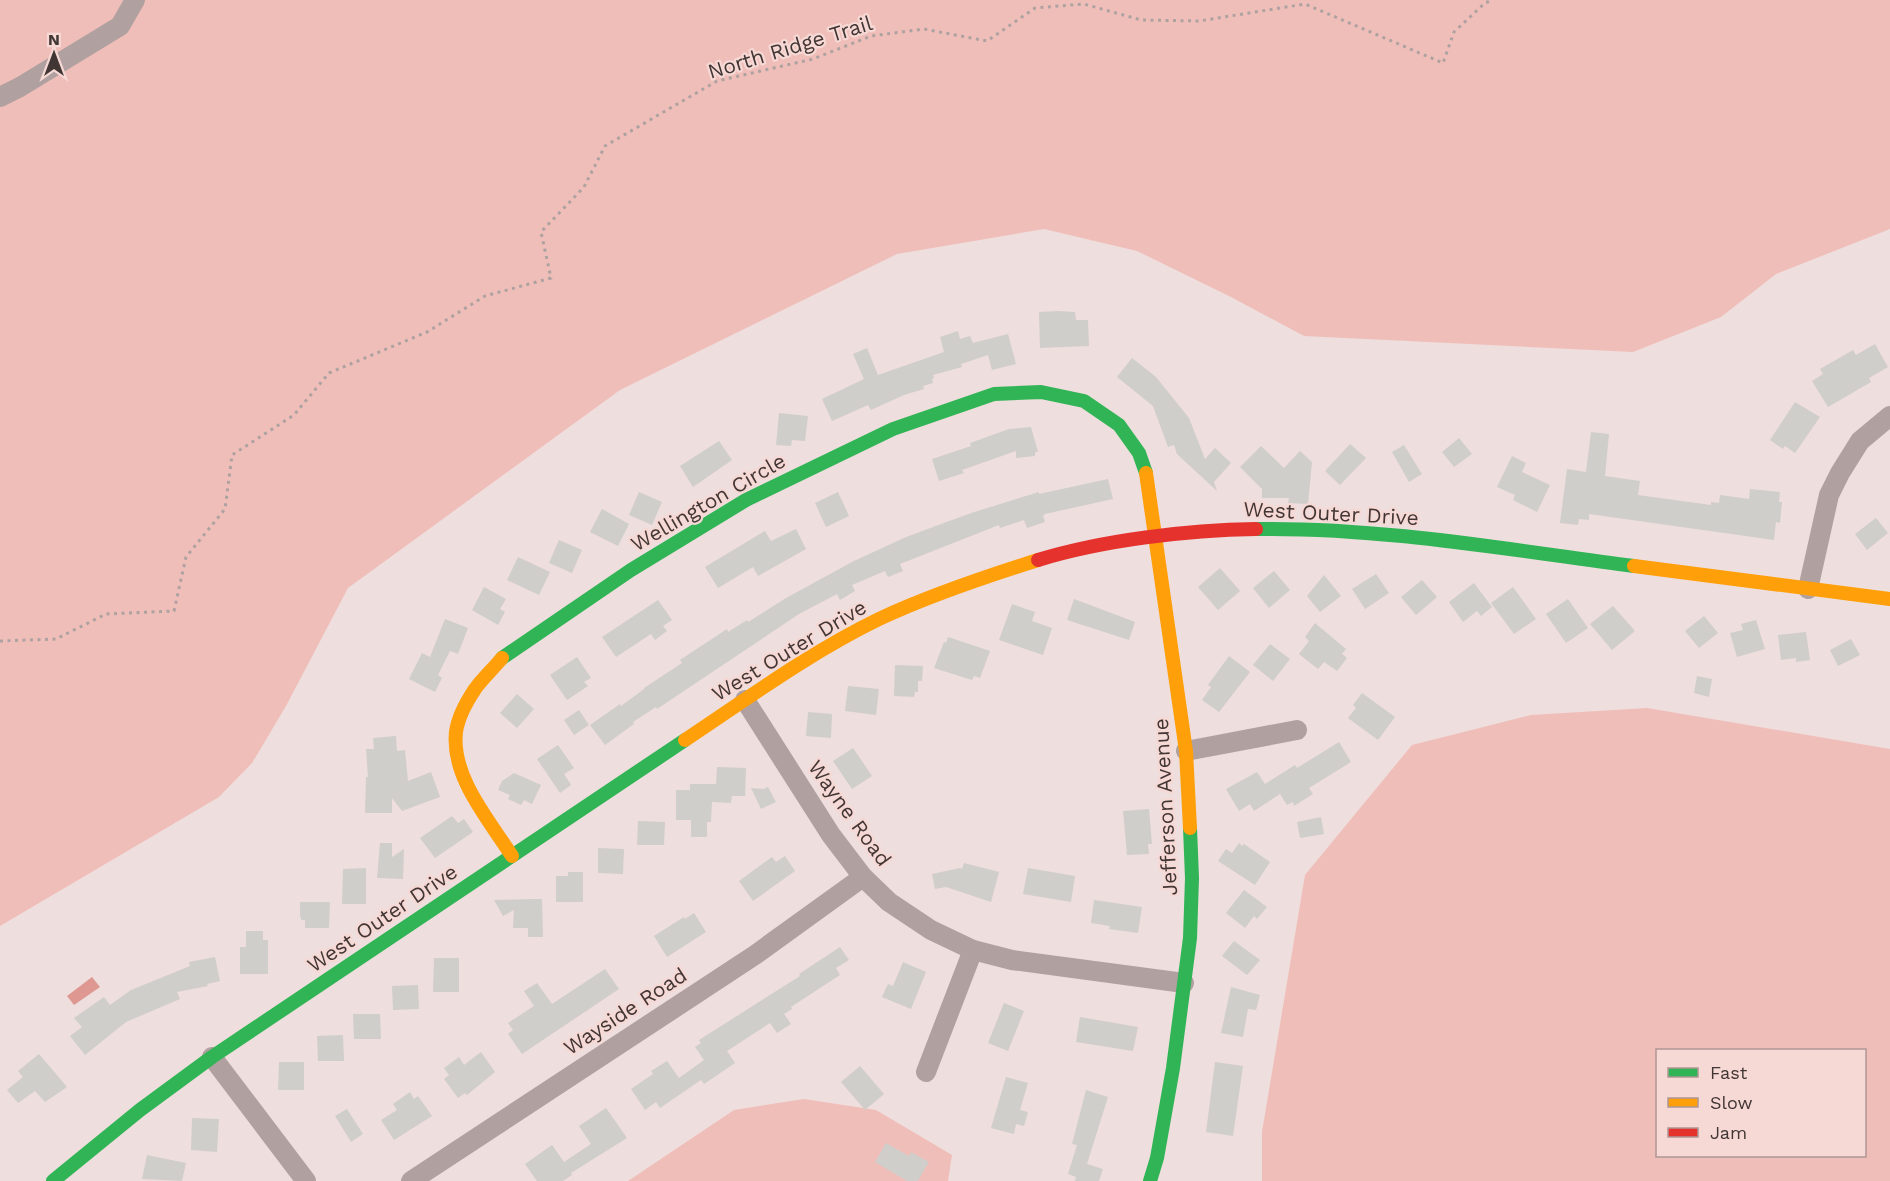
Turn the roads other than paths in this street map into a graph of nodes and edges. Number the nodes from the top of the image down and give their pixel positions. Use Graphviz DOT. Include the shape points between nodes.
graph roads {
  1 [pos="135,0"];
  2 [pos="0,97"];
  3 [pos="1890,416"];
  4 [pos="1156,536"];
  5 [pos="1808,588"];
  6 [pos="1890,599"];
  7 [pos="745,700"];
  8 [pos="1297,730"];
  9 [pos="1186,751"];
  10 [pos="512,856"];
  11 [pos="863,877"];
  12 [pos="973,950"];
  13 [pos="1184,983"];
  14 [pos="212,1057"];
  15 [pos="926,1072"];
  16 [pos="53,1181"];
  17 [pos="306,1181"];
  18 [pos="411,1181"];
  19 [pos="1150,1181"];
  1 -- 2 [label="street" via="120,26"];
  3 -- 5 [label="street" via="1860,441 1833,488"];
  4 -- 5 [label="street, West Outer Drive" via="1298,528 1371,533"];
  4 -- 7 [label="street, West Outer Drive" via="1060,554 941,592 842,639"];
  4 -- 9 [label="street, Jefferson Avenue"];
  4 -- 10 [label="street, Wellington Circle" via="1146,471 1124,430 1084,401 1041,392 994,394 964,403 893,429 769,488 631,570 560,618 503,657 476,688 456,730 456,758 464,780"];
  5 -- 6 [label="street, West Outer Drive"];
  7 -- 10 [label="street, West Outer Drive"];
  7 -- 11 [label="street, Wayne Road" via="831,835"];
  8 -- 9 [label="street"];
  9 -- 13 [label="street, Jefferson Avenue" via="1192,878"];
  10 -- 14 [label="street, West Outer Drive"];
  11 -- 12 [label="street, Wayne Road" via="889,902 931,930"];
  11 -- 18 [label="street, Wayside Road" via="755,955"];
  12 -- 13 [label="street, Wayne Road" via="1012,960"];
  12 -- 15 [label="street"];
  13 -- 19 [label="street, Jefferson Avenue" via="1173,1068"];
  14 -- 16 [label="street, West Outer Drive"];
  14 -- 17 [label="street"];
}
